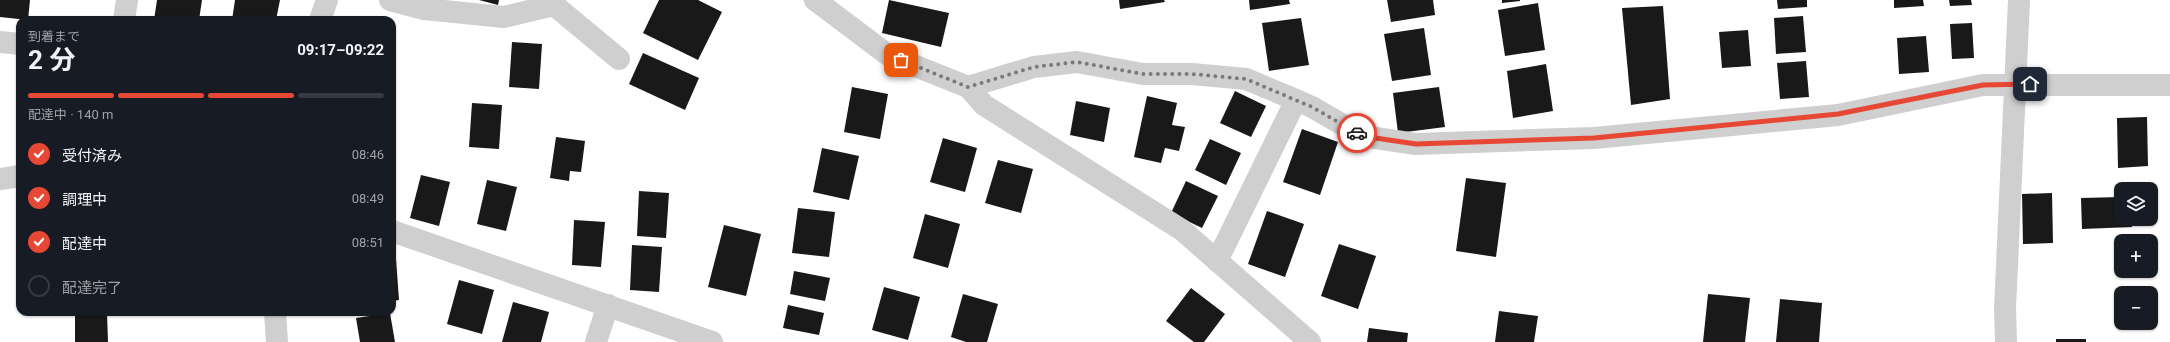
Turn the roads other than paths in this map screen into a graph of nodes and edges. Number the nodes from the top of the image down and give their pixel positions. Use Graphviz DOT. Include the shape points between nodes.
graph roads {
  1 [pos="127,0"];
  2 [pos="327,0"];
  3 [pos="390,0"];
  4 [pos="815,0"];
  5 [pos="2019,0"];
  6 [pos="554,2"];
  7 [pos="125,16"];
  8 [pos="321,16"];
  9 [pos="0,42"];
  10 [pos="16,44"];
  11 [pos="620,59"];
  12 [pos="2015,84"];
  13 [pos="2170,85"];
  14 [pos="968,87"];
  15 [pos="1296,100"];
  16 [pos="16,177"];
  17 [pos="0,179"];
  18 [pos="396,232"];
  19 [pos="1218,261"];
  20 [pos="608,305"];
  21 [pos="275,316"];
  22 [pos="277,342"];
  23 [pos="596,342"];
  24 [pos="712,342"];
  25 [pos="1310,342"];
  26 [pos="2006,342"];
  1 -- 7 [label="street"];
  2 -- 8 [label="street"];
  3 -- 6 [label="street" via="424,9 504,17"];
  4 -- 14 [label="street" via="888,55"];
  5 -- 12 [label="street"];
  6 -- 11 [label="street"];
  9 -- 10 [label="street"];
  12 -- 13 [label="street"];
  12 -- 15 [label="street" via="1983,85 1823,116 1594,138 1416,144 1362,136"];
  12 -- 26 [label="street" via="2005,309"];
  14 -- 15 [label="street" via="1034,67 1077,62 1143,74 1192,74 1246,79"];
  14 -- 19 [label="street" via="984,105 1182,230"];
  15 -- 19 [label="street"];
  16 -- 17 [label="street"];
  18 -- 20 [label="street"];
  19 -- 25 [label="street"];
  20 -- 23 [label="street"];
  20 -- 24 [label="street"];
  21 -- 22 [label="street"];
}
